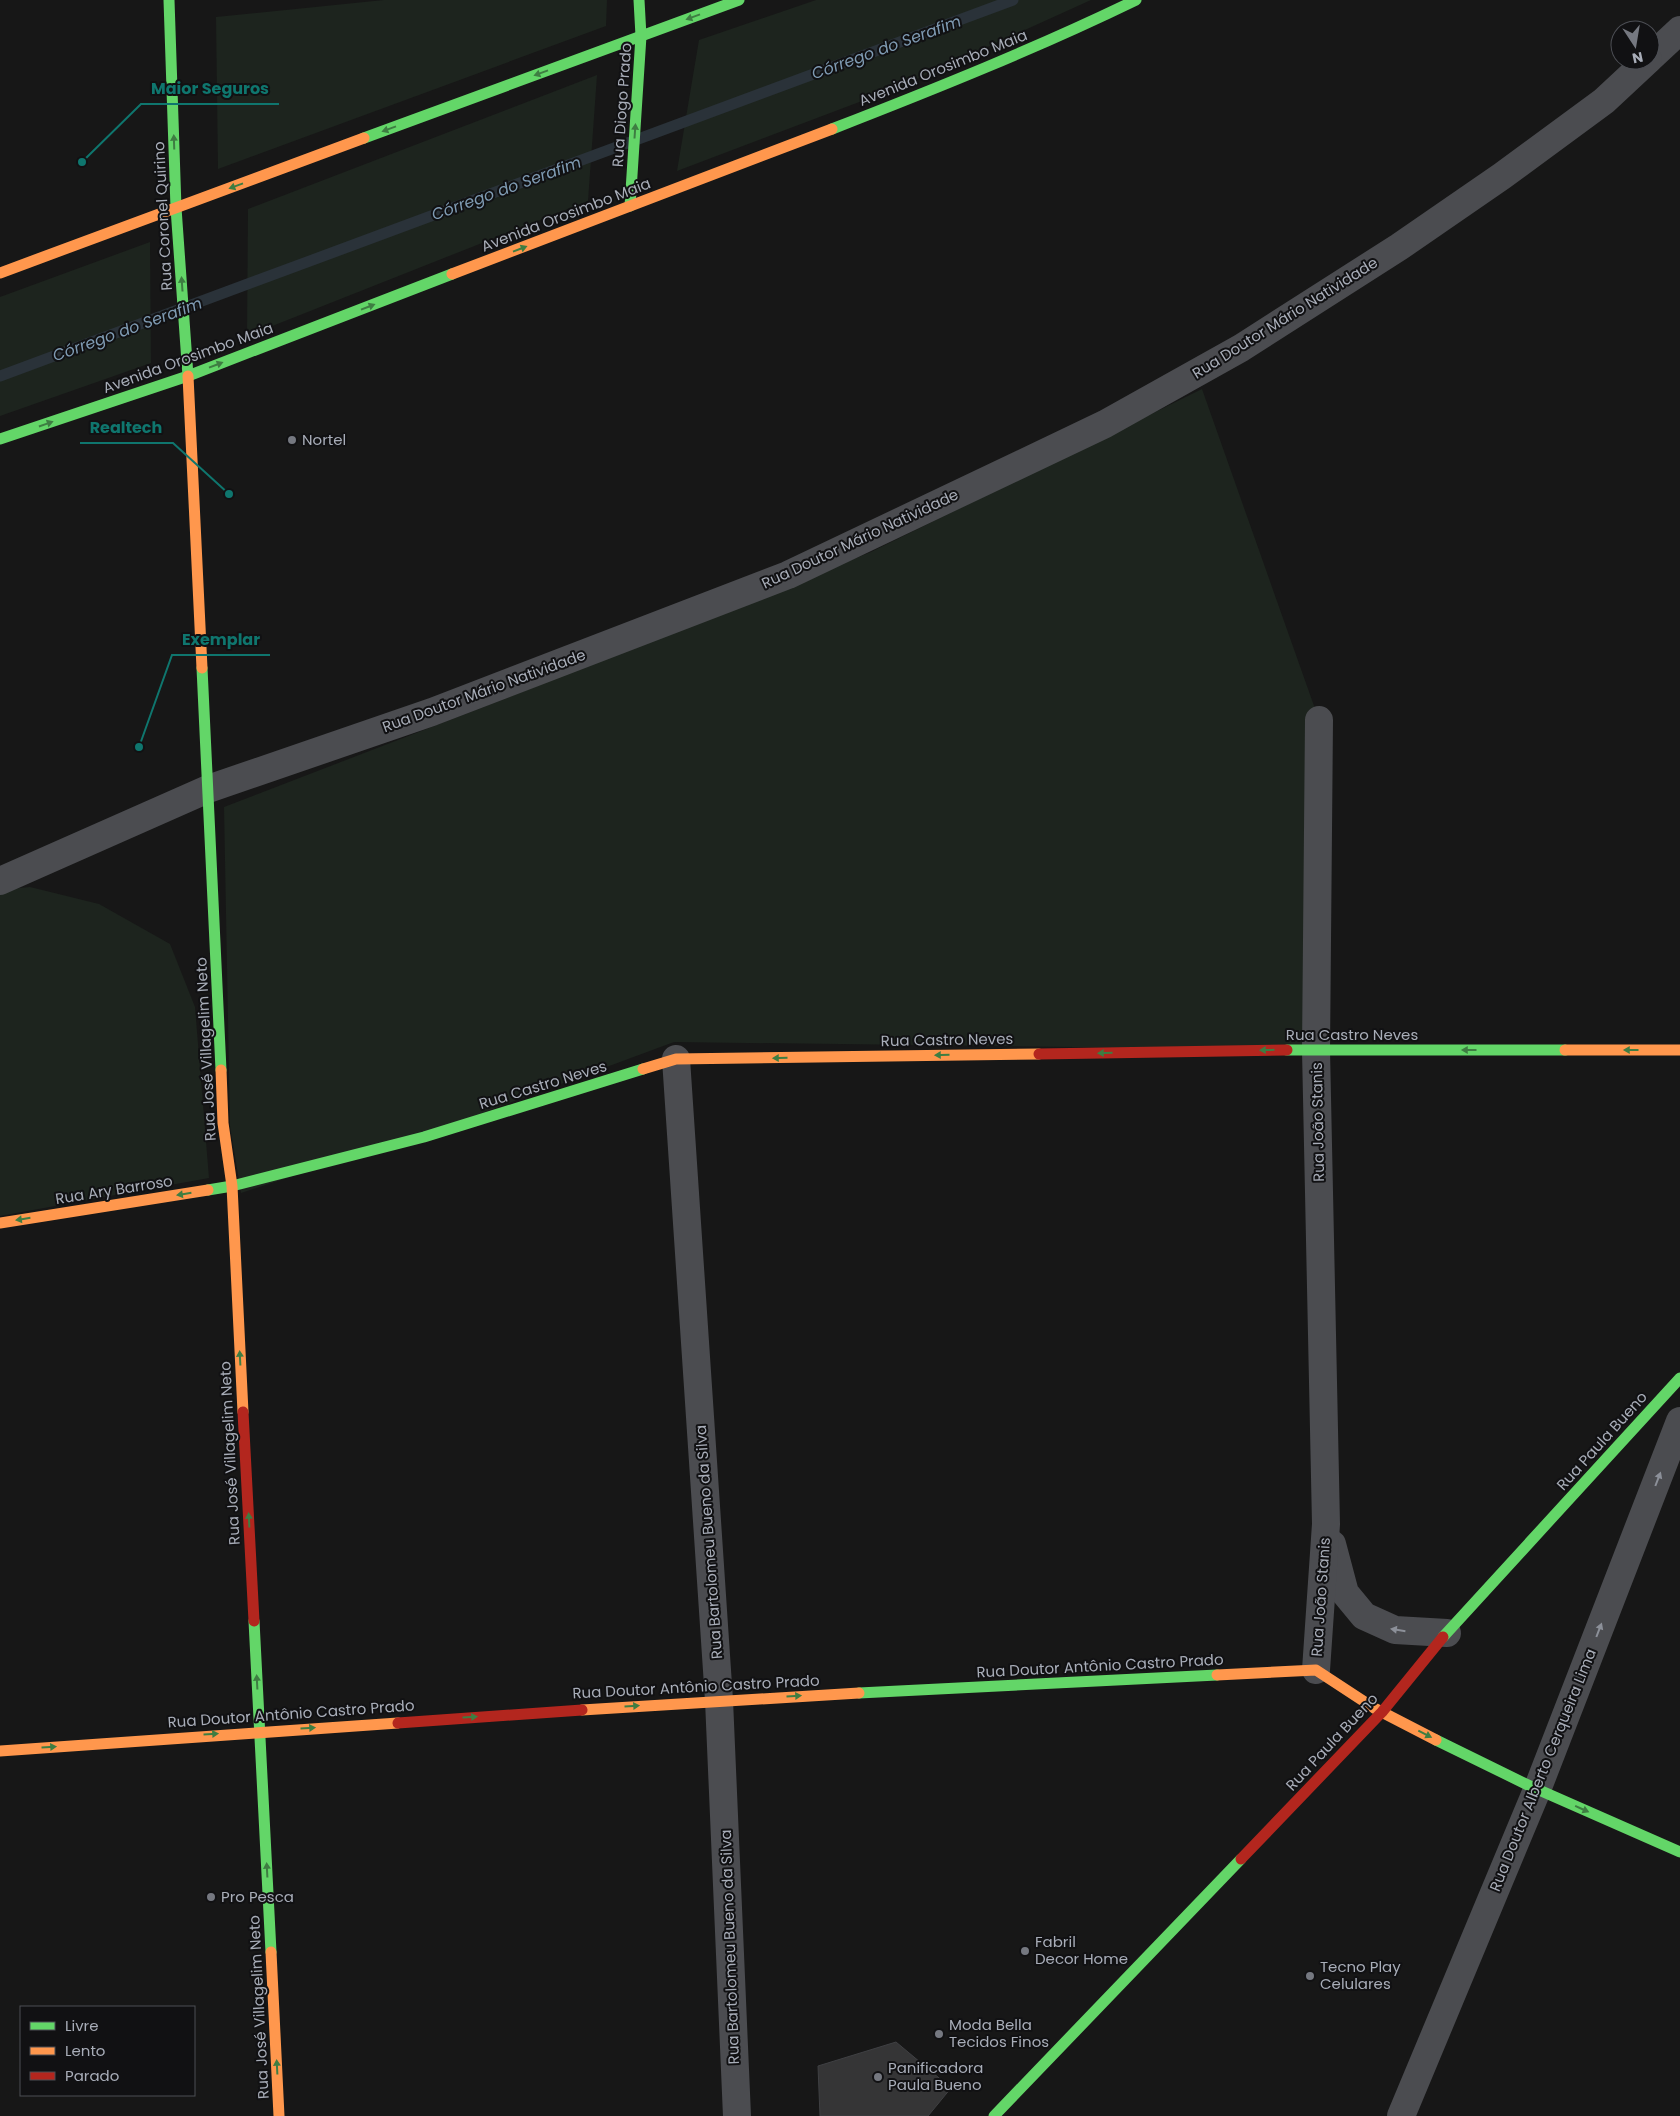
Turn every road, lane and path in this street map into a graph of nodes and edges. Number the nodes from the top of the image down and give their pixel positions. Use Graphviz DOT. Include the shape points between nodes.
graph roads {
  1 [pos="169,0"];
  2 [pos="639,0"];
  3 [pos="739,0"];
  4 [pos="1136,0"];
  5 [pos="1680,30"];
  6 [pos="641,36"];
  7 [pos="1660,49"];
  8 [pos="1637,70"];
  9 [pos="630,206"];
  10 [pos="176,208"];
  11 [pos="0,273"];
  12 [pos="188,376"];
  13 [pos="0,440"];
  14 [pos="1319,720"];
  15 [pos="208,789"];
  16 [pos="0,881"];
  17 [pos="1316,1050"];
  18 [pos="1680,1050"];
  19 [pos="676,1059"];
  20 [pos="232,1186"];
  21 [pos="0,1223"];
  22 [pos="1680,1378"];
  23 [pos="1680,1422"];
  24 [pos="1326,1524"];
  25 [pos="1447,1633"];
  26 [pos="1316,1670"];
  27 [pos="719,1700"];
  28 [pos="1382,1712"];
  29 [pos="259,1731"];
  30 [pos="0,1751"];
  31 [pos="1537,1790"];
  32 [pos="1680,1852"];
  33 [pos="279,2116"];
  34 [pos="737,2116"];
  35 [pos="994,2116"];
  36 [pos="1401,2116"];
  10 -- 1 [label="main road, Rua Coronel Quirino, one-way"];
  2 -- 6 [label="main road, Rua Diogo Prado"];
  3 -- 6 [label="main road, one-way"];
  4 -- 9 [label="main road, Avenida Orosimbo Maia" via="1064,35 940,87"];
  5 -- 7 [label="street, Rua Doutor Mário Natividade"];
  9 -- 6 [label="main road, Rua Diogo Prado, one-way"];
  6 -- 10 [label="main road, one-way"];
  8 -- 15 [label="street, Rua Doutor Mário Natividade" via="1604,101 1399,247 1241,348 1105,424 788,575 440,709"];
  12 -- 9 [label="main road, Avenida Orosimbo Maia, one-way"];
  10 -- 11 [label="main road"];
  12 -- 10 [label="main road, Rua Coronel Quirino, one-way"];
  13 -- 12 [label="main road, Avenida Orosimbo Maia, one-way"];
  12 -- 15 [label="main road, Rua Coronel Quirino"];
  14 -- 17 [label="street, Rua João Stanis"];
  15 -- 16 [label="street, Rua Doutor Mário Natividade"];
  15 -- 20 [label="main road, Rua José Villagelim Neto" via="223,1123"];
  18 -- 17 [label="main road, Rua Castro Neves, one-way"];
  17 -- 19 [label="main road, Rua Castro Neves, one-way"];
  17 -- 24 [label="street, Rua João Stanis"];
  19 -- 20 [label="main road, Rua Castro Neves" via="424,1137"];
  19 -- 27 [label="street, Rua Bartolomeu Bueno da Silva"];
  20 -- 21 [label="main road, Rua Ary Barroso, one-way"];
  29 -- 20 [label="main road, Rua José Villagelim Neto, one-way"];
  22 -- 25 [label="main road, Rua Paula Bueno"];
  31 -- 23 [label="street, Rua Doutor Alberto Cerqueira Lima, one-way"];
  25 -- 24 [label="street, Rua João Stanis, one-way" via="1395,1630 1364,1616 1345,1594"];
  24 -- 26 [label="street, Rua João Stanis"];
  25 -- 28 [label="main road, Rua Paula Bueno"];
  27 -- 26 [label="main road, Rua Doutor Antônio Castro Prado, one-way"];
  26 -- 28 [label="main road"];
  29 -- 27 [label="main road, Rua Doutor Antônio Castro Prado, one-way"];
  27 -- 34 [label="street, Rua Bartolomeu Bueno da Silva"];
  28 -- 31 [label="main road, one-way"];
  28 -- 35 [label="main road, Rua Paula Bueno"];
  30 -- 29 [label="main road, Rua Doutor Antônio Castro Prado, one-way"];
  33 -- 29 [label="main road, Rua José Villagelim Neto, one-way"];
  31 -- 32 [label="main road, one-way"];
  31 -- 36 [label="street, Rua Doutor Alberto Cerqueira Lima"];
}
